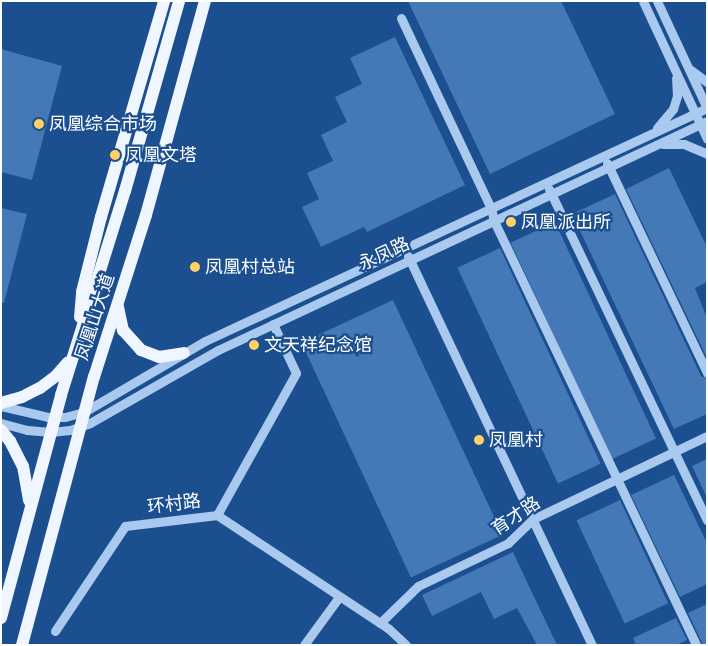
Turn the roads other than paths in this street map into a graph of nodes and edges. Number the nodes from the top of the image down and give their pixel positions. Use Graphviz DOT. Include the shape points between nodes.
graph roads {
  1 [pos="164,1"];
  2 [pos="179,1"];
  3 [pos="205,1"];
  4 [pos="212,1"];
  5 [pos="643,1"];
  6 [pos="657,1"];
  7 [pos="401,18"];
  8 [pos="195,38"];
  9 [pos="685,62"];
  10 [pos="673,66"];
  11 [pos="707,82"];
  12 [pos="707,108"];
  13 [pos="695,113"];
  14 [pos="704,123"];
  15 [pos="645,136"];
  16 [pos="707,139"];
  17 [pos="653,147"];
  18 [pos="707,154"];
  19 [pos="604,156"];
  20 [pos="609,167"];
  21 [pos="546,182"];
  22 [pos="552,194"];
  23 [pos="491,208"];
  24 [pos="494,221"];
  25 [pos="404,249"];
  26 [pos="410,260"];
  27 [pos="118,302"];
  28 [pos="273,324"];
  29 [pos="79,336"];
  30 [pos="184,353"];
  31 [pos="73,356"];
  32 [pos="707,373"];
  33 [pos="1,405"];
  34 [pos="84,412"];
  35 [pos="55,418"];
  36 [pos="1,424"];
  37 [pos="81,427"];
  38 [pos="1,430"];
  39 [pos="51,432"];
  40 [pos="707,436"];
  41 [pos="674,452"];
  42 [pos="617,479"];
  43 [pos="30,510"];
  44 [pos="218,515"];
  45 [pos="533,519"];
  46 [pos="707,520"];
  47 [pos="339,597"];
  48 [pos="1,618"];
  49 [pos="380,623"];
  50 [pos="55,631"];
  51 [pos="22,645"];
  52 [pos="304,645"];
  53 [pos="406,645"];
  54 [pos="592,645"];
  55 [pos="696,645"];
  1 -- 29 [label="main road" via="89,262 82,292"];
  2 -- 29 [label="main road, 凤凰山大道"];
  3 -- 8 [label="main road, 凤凰山大道"];
  4 -- 8 [label="main road"];
  5 -- 10 [label="street"];
  6 -- 9 [label="street"];
  7 -- 23 [label="street"];
  8 -- 27 [label="main road, 凤凰山大道"];
  9 -- 11 [label="street"];
  9 -- 12 [label="street"];
  10 -- 13 [label="street"];
  10 -- 15 [label="street" via="678,90 673,109 659,126"];
  12 -- 13 [label="street, 永凤路"];
  13 -- 14 [label="street"];
  13 -- 15 [label="street, 永凤路"];
  14 -- 16 [label="street"];
  14 -- 17 [label="street, 永凤路"];
  15 -- 19 [label="street, 永凤路"];
  17 -- 18 [label="street" via="684,144"];
  17 -- 20 [label="street, 永凤路"];
  19 -- 20 [label="street"];
  19 -- 21 [label="street, 永凤路"];
  20 -- 22 [label="street, 永凤路"];
  20 -- 32 [label="street"];
  21 -- 22 [label="street"];
  21 -- 23 [label="street, 永凤路"];
  22 -- 24 [label="street, 永凤路"];
  22 -- 41 [label="street"];
  23 -- 24 [label="street"];
  23 -- 25 [label="street, 永凤路"];
  24 -- 26 [label="street, 永凤路"];
  24 -- 42 [label="street"];
  25 -- 26 [label="street"];
  25 -- 30 [label="street, 永凤路"];
  26 -- 28 [label="street, 永凤路"];
  26 -- 45 [label="street"];
  27 -- 30 [label="main road" via="123,330 140,350 160,357"];
  27 -- 34 [label="main road, 凤凰山大道"];
  28 -- 37 [label="street, 永凤路" via="203,358"];
  28 -- 44 [label="street" via="296,374"];
  29 -- 31 [label="main road, 凤凰山大道"];
  30 -- 34 [label="street, 永凤路"];
  31 -- 33 [label="main road" via="62,371 40,388"];
  31 -- 35 [label="main road, 凤凰山大道"];
  33 -- 35 [label="street"];
  34 -- 35 [label="street, 永凤路"];
  34 -- 37 [label="main road, 凤凰山大道"];
  35 -- 39 [label="main road, 凤凰山大道"];
  36 -- 39 [label="street, 永凤路"];
  37 -- 39 [label="street, 永凤路"];
  37 -- 51 [label="main road, 凤凰山大道"];
  38 -- 43 [label="main road" via="23,466"];
  39 -- 43 [label="main road, 凤凰山大道"];
  40 -- 41 [label="street, 育才路"];
  41 -- 42 [label="street, 育才路"];
  41 -- 46 [label="street"];
  42 -- 45 [label="street, 育才路"];
  42 -- 55 [label="street"];
  43 -- 48 [label="main road, 凤凰山大道"];
  44 -- 47 [label="street, 环村路"];
  44 -- 50 [label="street, 环村路" via="125,526"];
  45 -- 49 [label="street, 育才路" via="508,543 418,586"];
  45 -- 54 [label="street"];
  47 -- 49 [label="street, 环村路"];
  47 -- 52 [label="street"];
  49 -- 53 [label="street, 环村路"];
}
